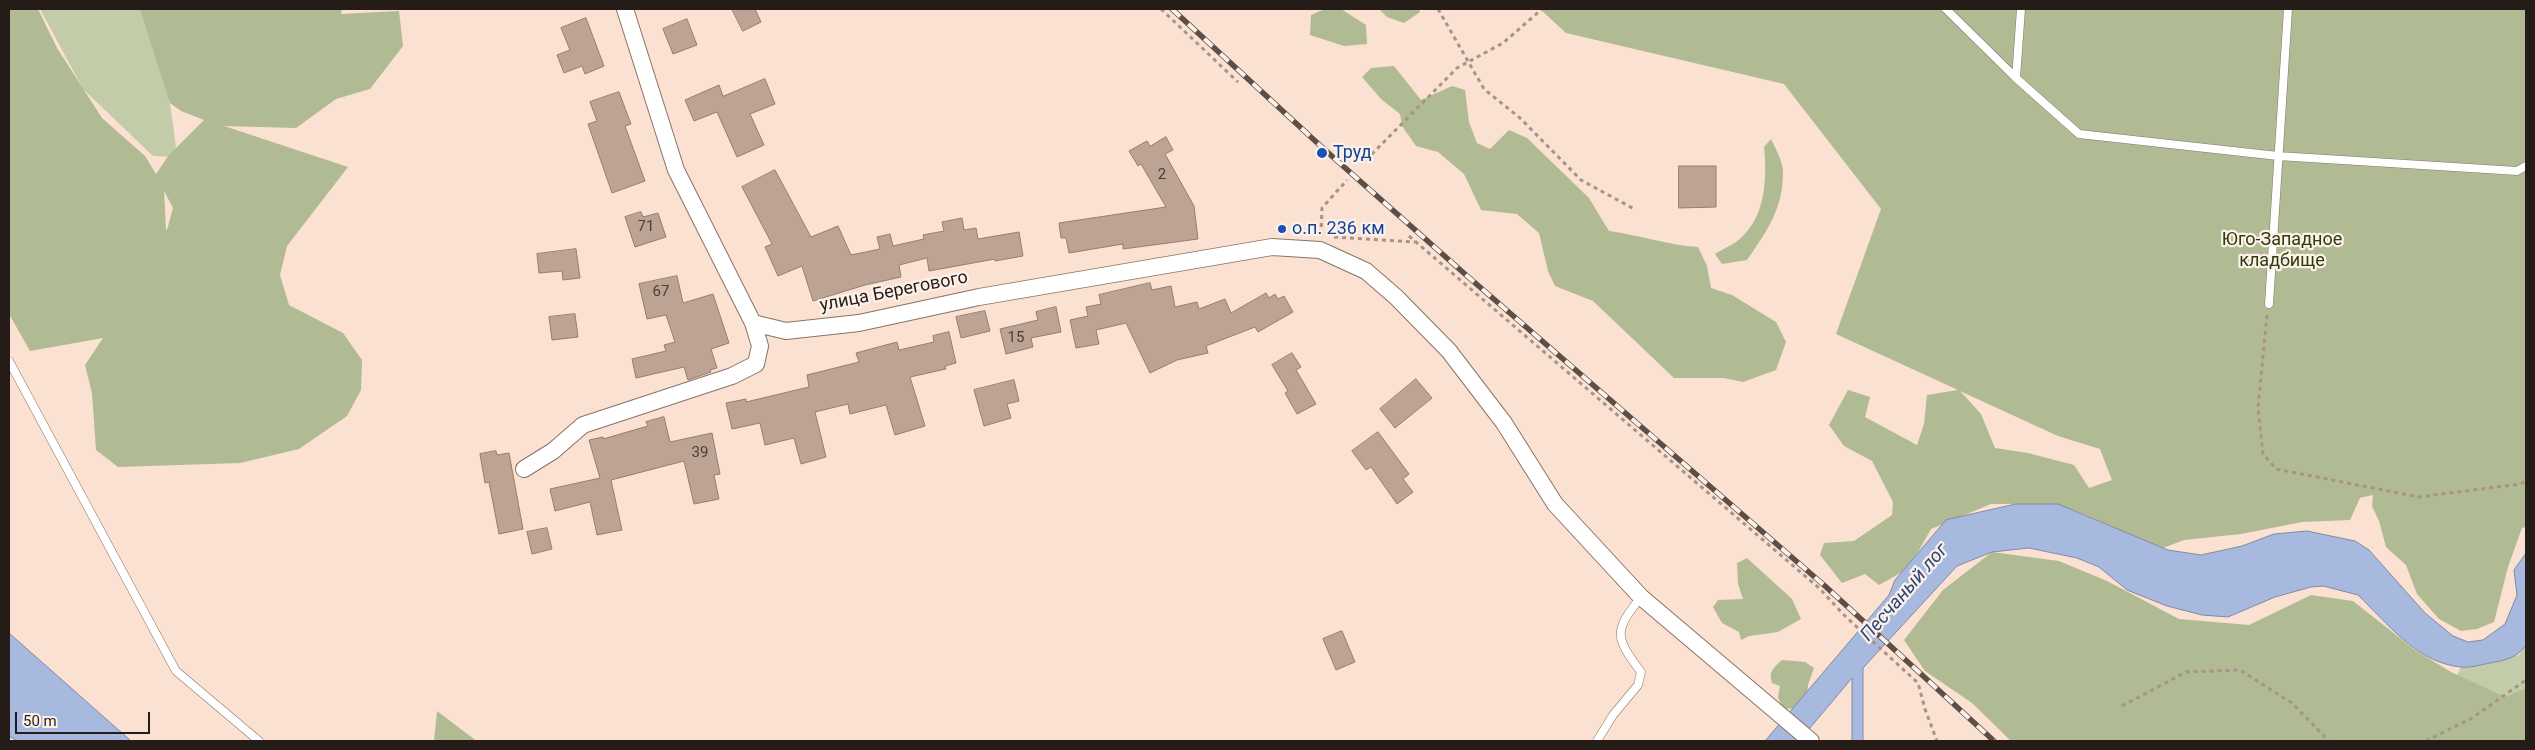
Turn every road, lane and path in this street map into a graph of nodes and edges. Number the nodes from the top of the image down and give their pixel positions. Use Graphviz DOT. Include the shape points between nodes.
graph roads {
  1 [pos="625,9"];
  2 [pos="1161,9"];
  3 [pos="1438,9"];
  4 [pos="1542,9"];
  5 [pos="1946,9"];
  6 [pos="2021,9"];
  7 [pos="2288,9"];
  8 [pos="1467,60"];
  9 [pos="2016,78"];
  10 [pos="1238,82"];
  11 [pos="2278,156"];
  12 [pos="1366,160"];
  13 [pos="2526,166"];
  14 [pos="1347,180"];
  15 [pos="1636,210"];
  16 [pos="1409,236"];
  17 [pos="1416,242"];
  18 [pos="1320,243"];
  19 [pos="2269,304"];
  20 [pos="753,323"];
  21 [pos="9,361"];
  22 [pos="524,469"];
  23 [pos="2526,481"];
  24 [pos="1641,597"];
  25 [pos="2526,680"];
  26 [pos="2122,706"];
  27 [pos="258,741"];
  28 [pos="1597,741"];
  29 [pos="1811,741"];
  30 [pos="1937,741"];
  31 [pos="2329,741"];
  32 [pos="2426,741"];
  1 -- 20 [label="street" via="676,170"];
  2 -- 10 [label="path"];
  3 -- 8 [label="path"];
  4 -- 8 [label="path" via="1503,43"];
  5 -- 9 [label="lane"];
  6 -- 9 [label="lane"];
  7 -- 11 [label="lane"];
  8 -- 12 [label="path"];
  8 -- 15 [label="path" via="1484,89 1520,118 1581,180"];
  9 -- 11 [label="lane" via="2079,134"];
  11 -- 13 [label="lane" via="2518,171"];
  11 -- 19 [label="lane"];
  14 -- 18 [label="path" via="1322,208"];
  16 -- 17 [label="path"];
  17 -- 18 [label="path"];
  17 -- 30 [label="path" via="1819,588 1918,683"];
  18 -- 20 [label="street, улица Берегового" via="1272,248 979,297 859,323 786,330"];
  18 -- 24 [label="street" via="1366,271 1396,296 1449,351 1504,423 1555,504"];
  19 -- 23 [label="path" via="2258,408 2263,454 2276,470 2419,497"];
  20 -- 22 [label="street" via="760,346 756,364 732,376 583,425"];
  21 -- 27 [label="lane" via="176,671"];
  24 -- 28 [label="lane" via="1624,618 1619,633 1626,652 1641,672 1638,685"];
  24 -- 29 [label="street"];
  25 -- 32 [label="path" via="2472,718"];
  26 -- 31 [label="path" via="2186,672 2240,670 2292,703"];
}
